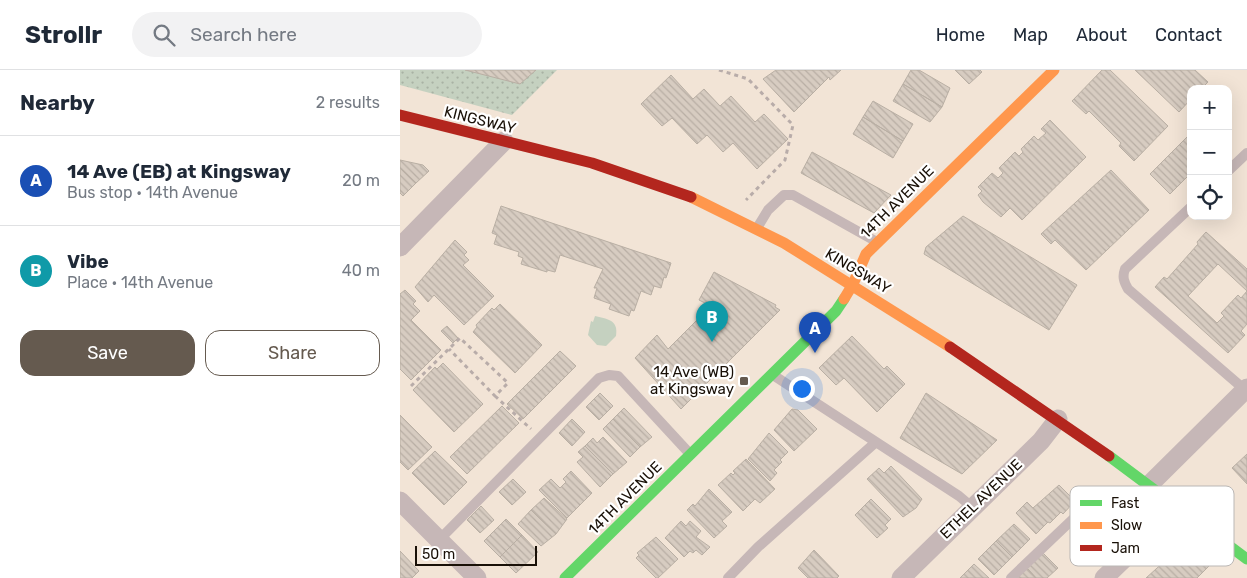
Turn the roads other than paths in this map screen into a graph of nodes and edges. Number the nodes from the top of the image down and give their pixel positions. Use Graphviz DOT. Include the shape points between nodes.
graph roads {
  1 [pos="1054,70"];
  2 [pos="400,114"];
  3 [pos="504,141"];
  4 [pos="1247,153"];
  5 [pos="1232,167"];
  6 [pos="1187,211"];
  7 [pos="756,228"];
  8 [pos="878,242"];
  9 [pos="400,247"];
  10 [pos="853,284"];
  11 [pos="772,374"];
  12 [pos="1246,389"];
  13 [pos="1058,418"];
  14 [pos="876,442"];
  15 [pos="690,454"];
  16 [pos="1150,484"];
  17 [pos="1153,486"];
  18 [pos="400,501"];
  19 [pos="972,507"];
  20 [pos="1070,522"];
  21 [pos="439,540"];
  22 [pos="1234,549"];
  23 [pos="1247,559"];
  24 [pos="1116,566"];
  25 [pos="477,578"];
  26 [pos="565,578"];
  27 [pos="728,578"];
  28 [pos="901,578"];
  29 [pos="1011,578"];
  30 [pos="1104,578"];
  1 -- 8 [label="main road, 14TH AVENUE"];
  2 -- 3 [label="main road, KINGSWAY"];
  3 -- 7 [label="main road, KINGSWAY" via="637,177 703,202"];
  3 -- 9 [label="street"];
  4 -- 5 [label="lane"];
  6 -- 12 [label="lane" via="1125,270 1124,283"];
  7 -- 8 [label="lane" via="784,195 793,195"];
  7 -- 10 [label="main road, KINGSWAY"];
  8 -- 10 [label="main road, 14TH AVENUE" via="866,254"];
  10 -- 11 [label="main road, 14TH AVENUE" via="836,312"];
  10 -- 13 [label="main road, KINGSWAY"];
  11 -- 14 [label="lane"];
  11 -- 15 [label="main road, 14TH AVENUE"];
  12 -- 16 [label="street"];
  13 -- 16 [label="main road, KINGSWAY"];
  13 -- 19 [label="street, ETHEL AVENUE" via="1041,441"];
  14 -- 19 [label="lane"];
  14 -- 27 [label="lane"];
  15 -- 21 [label="lane" via="618,376 599,378"];
  15 -- 26 [label="main road, 14TH AVENUE"];
  16 -- 17 [label="main road, KINGSWAY"];
  18 -- 21 [label="street"];
  19 -- 28 [label="street, ETHEL AVENUE"];
  20 -- 29 [label="lane"];
  21 -- 25 [label="street"];
  22 -- 23 [label="main road, KINGSWAY"];
  24 -- 30 [label="street"];
}
